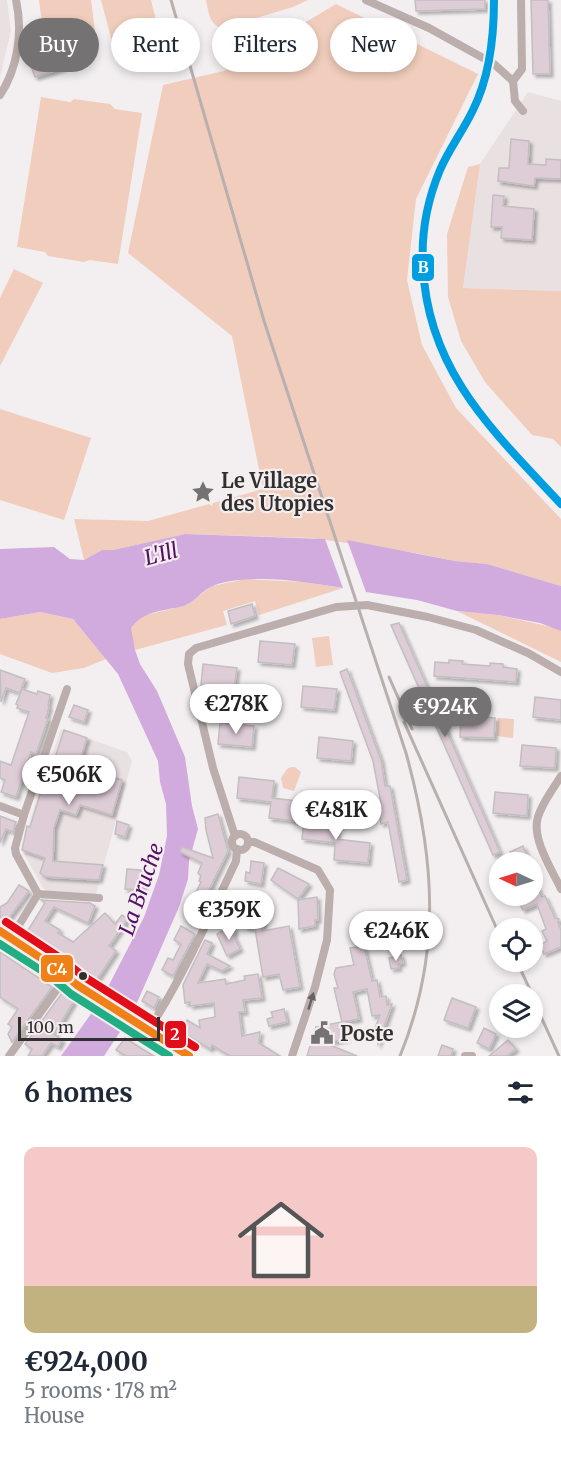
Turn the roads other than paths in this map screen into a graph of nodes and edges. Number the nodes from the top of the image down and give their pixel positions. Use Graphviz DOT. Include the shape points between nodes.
graph roads {
  1 [pos="16,0"];
  2 [pos="366,0"];
  3 [pos="521,0"];
  4 [pos="513,81"];
  5 [pos="0,95"];
  6 [pos="523,111"];
  7 [pos="561,672"];
  8 [pos="67,689"];
  9 [pos="561,776"];
  10 [pos="553,789"];
  11 [pos="561,795"];
  12 [pos="0,806"];
  13 [pos="24,814"];
  14 [pos="235,836"];
  15 [pos="248,842"];
  16 [pos="237,849"];
  17 [pos="561,889"];
  18 [pos="38,894"];
  19 [pos="99,898"];
  20 [pos="0,931"];
  21 [pos="11,938"];
  22 [pos="66,976"];
  23 [pos="148,1030"];
  24 [pos="171,1045"];
  25 [pos="9,1056"];
  26 [pos="164,1056"];
  27 [pos="189,1056"];
  28 [pos="292,1056"];
  29 [pos="465,1056"];
  30 [pos="472,1056"];
  1 -- 5 [label="street" via="17,47"];
  2 -- 4 [label="street" via="429,28 494,64"];
  3 -- 4 [label="street" via="522,69"];
  4 -- 6 [label="street" via="516,100"];
  7 -- 14 [label="street" via="476,630 367,605 332,609 196,648 189,654 188,664 213,768"];
  8 -- 13 [label="street"];
  9 -- 10 [label="street"];
  10 -- 11 [label="street"];
  10 -- 17 [label="street" via="539,813 536,830"];
  12 -- 13 [label="street"];
  13 -- 18 [label="street" via="16,854"];
  14 -- 15 [label="street" via="242,835"];
  14 -- 16 [label="street" via="233,843"];
  15 -- 16 [label="street"];
  28 -- 15 [label="street, one-way" via="327,940 330,890 318,870"];
  16 -- 23 [label="street" via="236,861 199,939"];
  18 -- 19 [label="street"];
  18 -- 21 [label="street"];
  20 -- 21 [label="main road"];
  21 -- 22 [label="main road"];
  22 -- 23 [label="main road"];
  22 -- 25 [label="street"];
  23 -- 24 [label="main road"];
  24 -- 26 [label="street"];
  24 -- 27 [label="main road"];
  29 -- 30 [label="street"];
}
